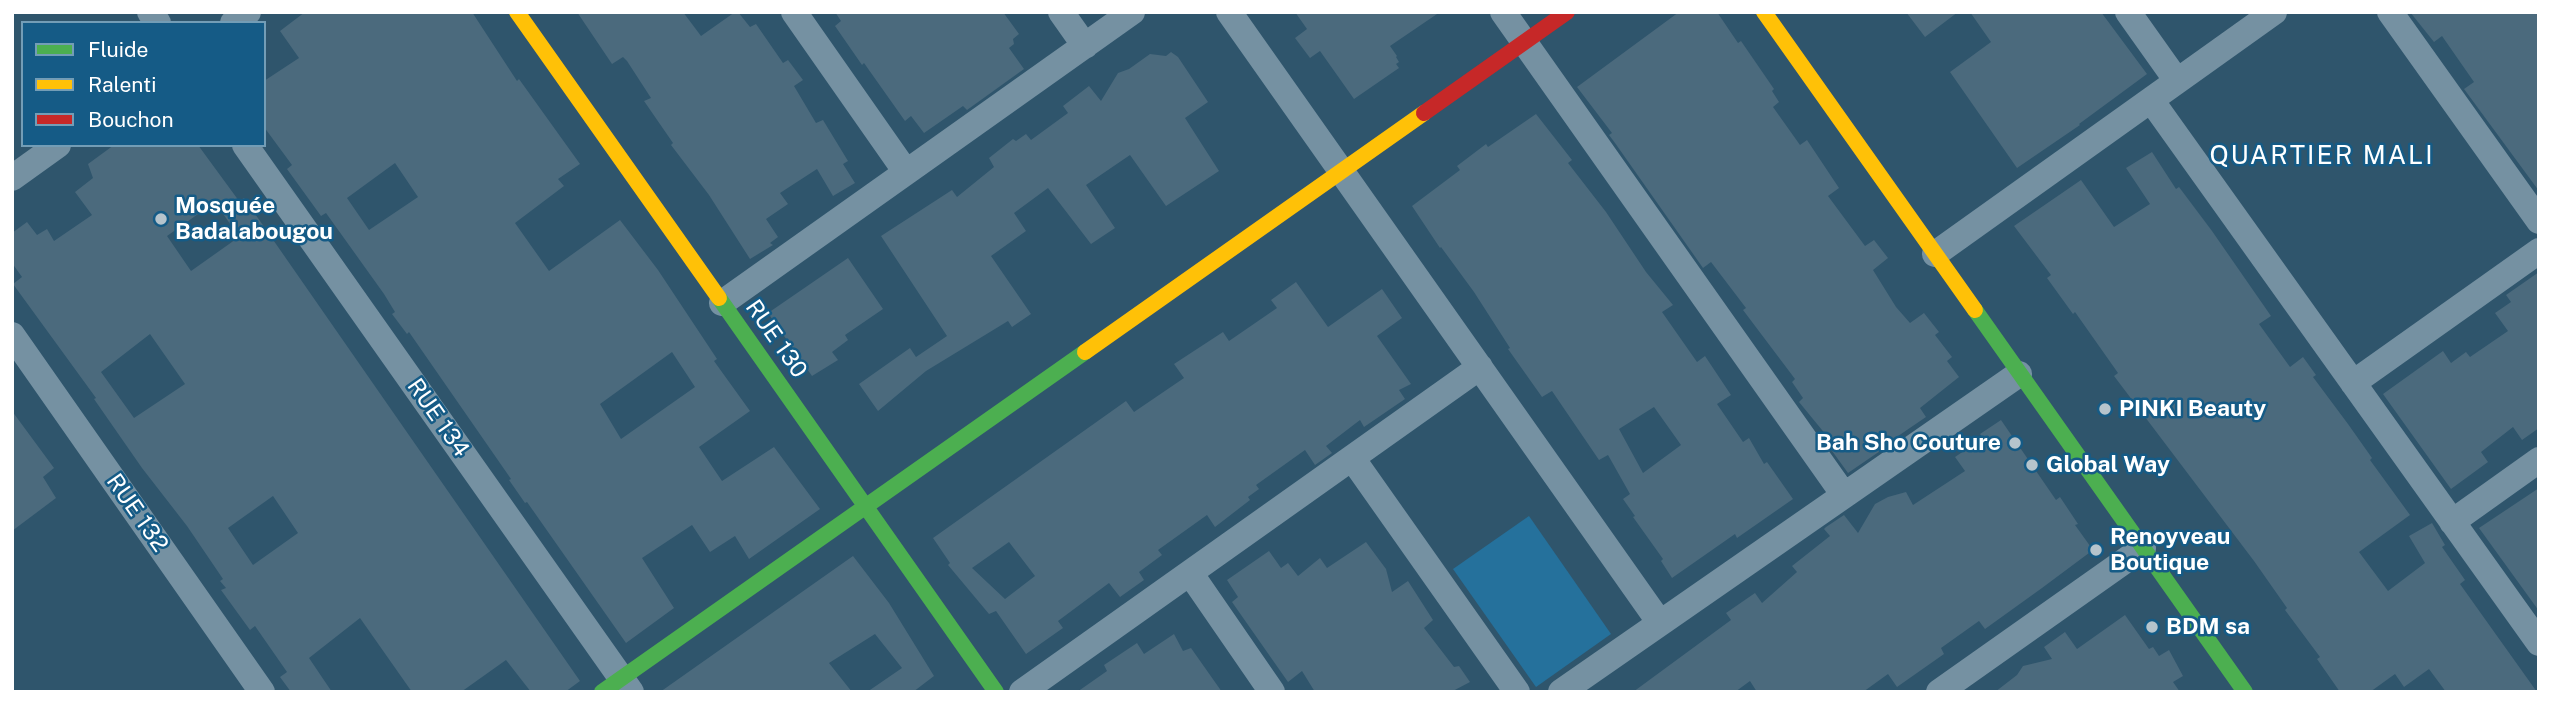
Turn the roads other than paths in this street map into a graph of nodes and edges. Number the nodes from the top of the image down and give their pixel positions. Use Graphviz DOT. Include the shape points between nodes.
graph roads {
  1 [pos="517,12"];
  2 [pos="793,12"];
  3 [pos="1061,12"];
  4 [pos="1132,12"];
  5 [pos="1229,12"];
  6 [pos="1503,12"];
  7 [pos="1567,12"];
  8 [pos="1764,12"];
  9 [pos="2128,12"];
  10 [pos="2274,12"];
  11 [pos="2390,12"];
  12 [pos="1524,42"];
  13 [pos="1084,46"];
  14 [pos="2177,81"];
  15 [pos="2151,100"];
  16 [pos="55,147"];
  17 [pos="246,147"];
  18 [pos="1341,171"];
  19 [pos="906,172"];
  20 [pos="12,178"];
  21 [pos="2539,221"];
  22 [pos="2539,251"];
  23 [pos="1935,254"];
  24 [pos="722,303"];
  25 [pos="12,335"];
  26 [pos="1480,367"];
  27 [pos="2019,374"];
  28 [pos="2353,383"];
  29 [pos="1352,458"];
  30 [pos="2539,460"];
  31 [pos="1844,495"];
  32 [pos="865,506"];
  33 [pos="2452,522"];
  34 [pos="2143,548"];
  35 [pos="1190,573"];
  36 [pos="1660,623"];
  37 [pos="2539,643"];
  38 [pos="618,687"];
  39 [pos="262,692"];
  40 [pos="996,692"];
  41 [pos="1022,692"];
  42 [pos="1272,692"];
  43 [pos="1517,692"];
  44 [pos="1561,692"];
  45 [pos="1940,692"];
  46 [pos="2245,692"];
  1 -- 24 [label="street, RUE 130"];
  2 -- 19 [label="street"];
  3 -- 13 [label="street"];
  4 -- 13 [label="street"];
  5 -- 18 [label="street"];
  6 -- 12 [label="street"];
  7 -- 12 [label="street"];
  8 -- 23 [label="street"];
  9 -- 14 [label="street"];
  10 -- 14 [label="street"];
  11 -- 21 [label="street"];
  12 -- 18 [label="street"];
  12 -- 31 [label="street"];
  13 -- 19 [label="street"];
  14 -- 15 [label="street"];
  15 -- 23 [label="street"];
  15 -- 28 [label="street"];
  16 -- 20 [label="street"];
  17 -- 38 [label="street, RUE 134"];
  18 -- 26 [label="street"];
  18 -- 32 [label="street"];
  19 -- 24 [label="street"];
  22 -- 28 [label="street"];
  23 -- 27 [label="street"];
  24 -- 32 [label="street, RUE 130"];
  25 -- 39 [label="street, RUE 132"];
  26 -- 29 [label="street"];
  26 -- 36 [label="street"];
  27 -- 31 [label="street"];
  27 -- 34 [label="street"];
  28 -- 33 [label="street"];
  29 -- 35 [label="street"];
  29 -- 43 [label="street"];
  30 -- 33 [label="street"];
  31 -- 36 [label="street"];
  32 -- 38 [label="street"];
  32 -- 40 [label="street, RUE 130"];
  33 -- 37 [label="street"];
  34 -- 45 [label="street"];
  34 -- 46 [label="street"];
  35 -- 41 [label="street"];
  35 -- 42 [label="street"];
  36 -- 44 [label="street"];
}
